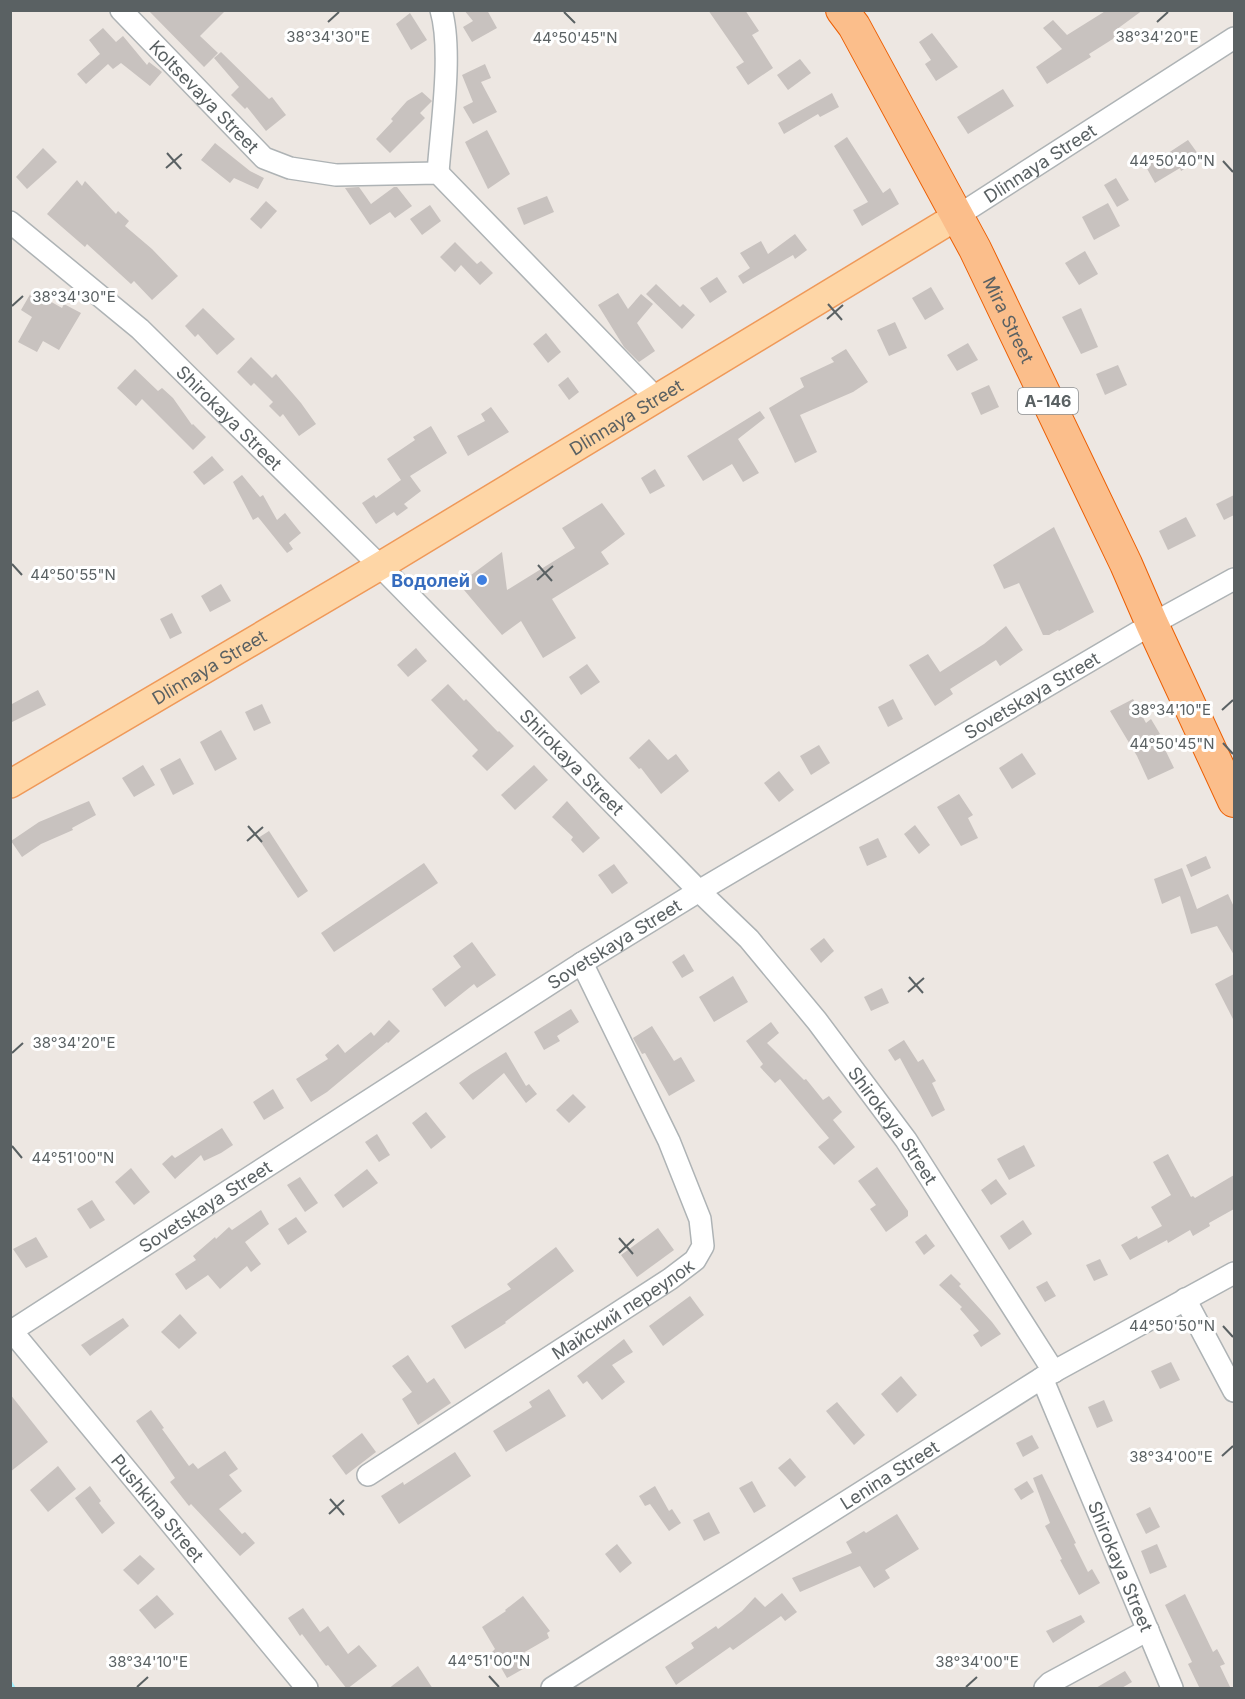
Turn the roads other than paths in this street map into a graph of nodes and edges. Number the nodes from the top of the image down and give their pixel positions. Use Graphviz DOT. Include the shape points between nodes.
graph roads {
  1 [pos="121,10"];
  2 [pos="441,10"];
  3 [pos="842,10"];
  4 [pos="1234,38"];
  5 [pos="438,173"];
  6 [pos="959,215"];
  7 [pos="10,222"];
  8 [pos="657,399"];
  9 [pos="380,566"];
  10 [pos="1234,579"];
  11 [pos="1152,624"];
  12 [pos="10,784"];
  13 [pos="1234,801"];
  14 [pos="699,891"];
  15 [pos="582,963"];
  16 [pos="1234,1273"];
  17 [pos="1185,1299"];
  18 [pos="11,1331"];
  19 [pos="1048,1375"];
  20 [pos="1234,1391"];
  21 [pos="368,1475"];
  22 [pos="1148,1630"];
  23 [pos="307,1689"];
  24 [pos="552,1689"];
  25 [pos="1045,1689"];
  26 [pos="1172,1689"];
  1 -- 5 [label="street, Koltsevaya Street" via="264,158 290,168 336,175"];
  2 -- 5 [label="street" via="445,68"];
  3 -- 6 [label="highway, Mira Street / А-146"];
  4 -- 6 [label="street, Dlinnaya Street"];
  5 -- 8 [label="street"];
  6 -- 8 [label="main road, Dlinnaya Street"];
  6 -- 11 [label="highway, Mira Street / А-146"];
  7 -- 9 [label="street, Shirokaya Street" via="140,329"];
  8 -- 9 [label="main road, Dlinnaya Street"];
  9 -- 12 [label="main road, Dlinnaya Street"];
  9 -- 14 [label="street, Shirokaya Street"];
  10 -- 11 [label="street, Sovetskaya Street"];
  11 -- 13 [label="highway, Mira Street / А-146"];
  11 -- 14 [label="street, Sovetskaya Street"];
  14 -- 15 [label="street, Sovetskaya Street"];
  14 -- 19 [label="street, Shirokaya Street" via="757,948 906,1140"];
  15 -- 18 [label="street, Sovetskaya Street"];
  15 -- 21 [label="street, Майский переулок" via="669,1141 700,1219 703,1246 695,1260 670,1279"];
  16 -- 17 [label="street, Lenina Street"];
  17 -- 19 [label="street, Lenina Street"];
  17 -- 20 [label="street"];
  18 -- 23 [label="street, Pushkina Street"];
  19 -- 22 [label="street, Shirokaya Street"];
  19 -- 24 [label="street, Lenina Street"];
  22 -- 25 [label="street"];
  22 -- 26 [label="street, Shirokaya Street"];
}
